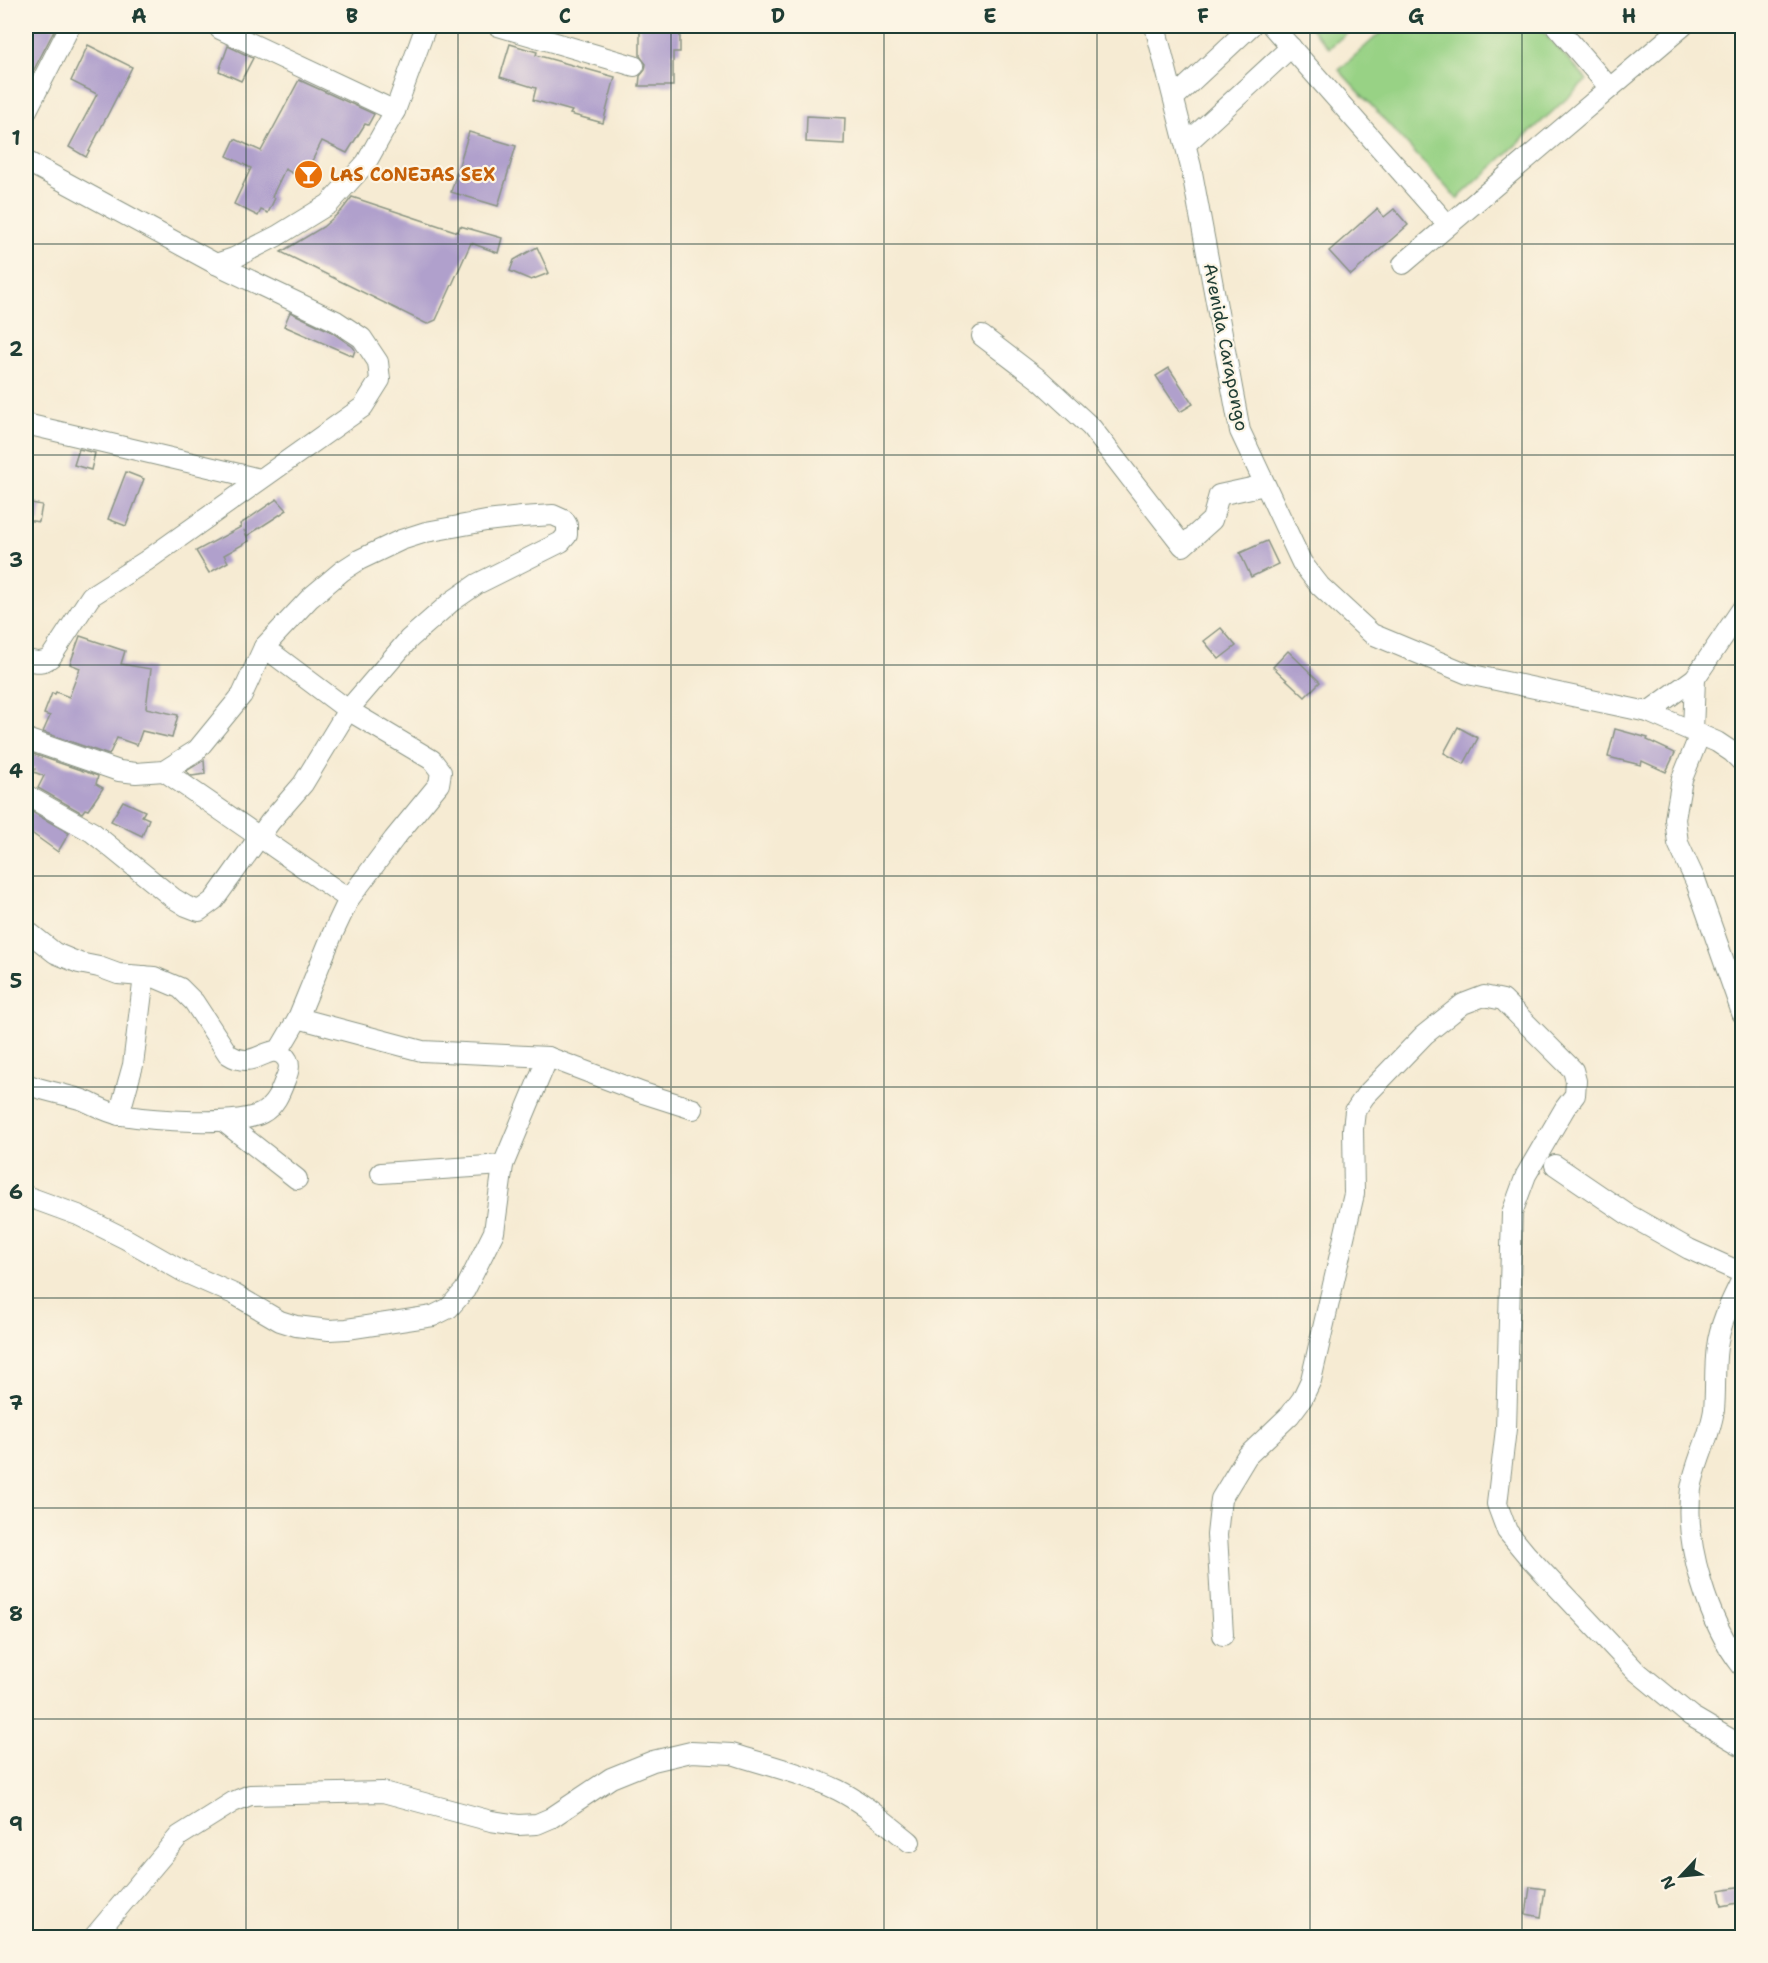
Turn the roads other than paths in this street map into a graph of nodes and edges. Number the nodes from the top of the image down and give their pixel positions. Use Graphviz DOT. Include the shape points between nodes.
graph roads {
  1 [pos="70,26"];
  2 [pos="426,26"];
  3 [pos="498,26"];
  4 [pos="1155,26"];
  5 [pos="1251,26"];
  6 [pos="1272,26"];
  7 [pos="1556,26"];
  8 [pos="1683,26"];
  9 [pos="220,29"];
  10 [pos="1291,47"];
  11 [pos="634,66"];
  12 [pos="1609,87"];
  13 [pos="1174,98"];
  14 [pos="395,111"];
  15 [pos="26,112"];
  16 [pos="1186,144"];
  17 [pos="26,161"];
  18 [pos="1448,225"];
  19 [pos="216,264"];
  20 [pos="1403,264"];
  21 [pos="982,336"];
  22 [pos="26,424"];
  23 [pos="260,478"];
  24 [pos="1265,485"];
  25 [pos="1743,609"];
  26 [pos="264,647"];
  27 [pos="26,660"];
  28 [pos="1695,678"];
  29 [pos="348,710"];
  30 [pos="1648,712"];
  31 [pos="1696,732"];
  32 [pos="26,739"];
  33 [pos="1743,762"];
  34 [pos="164,771"];
  35 [pos="26,795"];
  36 [pos="258,838"];
  37 [pos="349,899"];
  38 [pos="26,930"];
  39 [pos="144,976"];
  40 [pos="1743,1013"];
  41 [pos="298,1018"];
  42 [pos="278,1052"];
  43 [pos="548,1057"];
  44 [pos="26,1084"];
  45 [pos="693,1109"];
  46 [pos="119,1115"];
  47 [pos="222,1120"];
  48 [pos="1555,1165"];
  49 [pos="503,1166"];
  50 [pos="381,1173"];
  51 [pos="297,1179"];
  52 [pos="26,1196"];
  53 [pos="1743,1274"];
  54 [pos="1743,1279"];
  55 [pos="1223,1635"];
  56 [pos="1743,1666"];
  57 [pos="1743,1746"];
  58 [pos="910,1842"];
  59 [pos="93,1938"];
  1 -- 15 [label="street"];
  2 -- 14 [label="street"];
  3 -- 11 [label="street"];
  4 -- 13 [label="street, Avenida Carapongo"];
  5 -- 13 [label="street"];
  6 -- 10 [label="street"];
  7 -- 12 [label="street"];
  8 -- 12 [label="street"];
  9 -- 14 [label="street"];
  10 -- 16 [label="street"];
  10 -- 18 [label="street"];
  12 -- 18 [label="street"];
  13 -- 16 [label="street, Avenida Carapongo"];
  14 -- 19 [label="street" via="366,163 329,204 277,236"];
  16 -- 24 [label="street, Avenida Carapongo" via="1240,430"];
  17 -- 19 [label="street"];
  18 -- 20 [label="street"];
  19 -- 23 [label="street" via="336,321 362,338 378,362 380,380 363,407"];
  21 -- 24 [label="street" via="1041,381 1091,427 1183,546 1212,520 1219,495"];
  22 -- 23 [label="street"];
  23 -- 27 [label="street" via="92,596 46,661"];
  24 -- 30 [label="street, Avenida Carapongo" via="1302,562 1320,586 1372,634 1468,674"];
  25 -- 28 [label="street"];
  26 -- 29 [label="street"];
  26 -- 29 [label="street" via="325,584 378,550 426,532 486,521 553,515 564,520 568,530 561,542 477,584 451,602 409,639"];
  26 -- 34 [label="street" via="242,694 197,750"];
  28 -- 30 [label="street"];
  28 -- 31 [label="street"];
  29 -- 36 [label="street" via="303,784"];
  29 -- 37 [label="street" via="432,760 441,778"];
  30 -- 31 [label="street, Avenida Carapongo"];
  31 -- 33 [label="street, Avenida Carapongo"];
  31 -- 40 [label="street" via="1682,779 1676,819 1678,843"];
  32 -- 34 [label="street" via="119,771"];
  34 -- 36 [label="street"];
  35 -- 36 [label="street" via="92,832 173,898 199,910 214,900"];
  36 -- 37 [label="street"];
  37 -- 41 [label="street"];
  38 -- 39 [label="street" via="55,953 80,963 118,974"];
  39 -- 42 [label="street" via="171,982 188,994 222,1048 235,1059 250,1061 268,1052"];
  39 -- 46 [label="street" via="133,1065"];
  41 -- 42 [label="street"];
  41 -- 43 [label="street" via="422,1051"];
  42 -- 47 [label="street" via="287,1059 289,1070 274,1104 254,1116"];
  43 -- 45 [label="street"];
  43 -- 49 [label="street"];
  44 -- 46 [label="street"];
  46 -- 47 [label="street"];
  47 -- 51 [label="street"];
  48 -- 53 [label="street" via="1689,1250"];
  49 -- 50 [label="street"];
  49 -- 52 [label="street" via="494,1232 458,1300 433,1316 347,1329 312,1329 280,1321 78,1215"];
  54 -- 56 [label="street" via="1725,1315 1717,1346 1713,1411 1691,1489 1690,1516 1692,1542 1714,1617"];
  55 -- 57 [label="street" via="1217,1535 1221,1499 1247,1456 1290,1415 1311,1380 1354,1194 1355,1111 1411,1048 1463,1004 1484,996 1503,1000 1573,1070 1576,1081 1575,1095 1526,1174 1512,1213 1506,1429 1497,1504 1501,1518 1526,1554 1635,1670 1691,1716"];
  58 -- 59 [label="street" via="837,1790 718,1752 691,1752 653,1761 611,1778 537,1824 491,1821 383,1792 250,1795 180,1836"];
}
